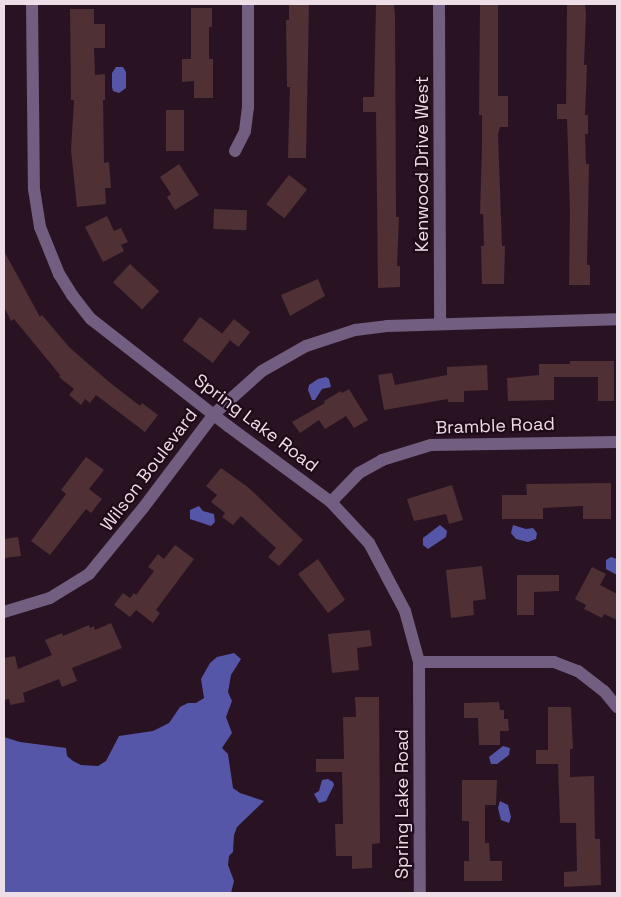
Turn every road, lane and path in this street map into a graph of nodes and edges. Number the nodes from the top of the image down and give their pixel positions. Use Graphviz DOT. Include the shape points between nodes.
graph roads {
  1 [pos="32,4"];
  2 [pos="248,4"];
  3 [pos="439,4"];
  4 [pos="235,151"];
  5 [pos="617,320"];
  6 [pos="440,323"];
  7 [pos="214,414"];
  8 [pos="617,442"];
  9 [pos="331,502"];
  10 [pos="4,612"];
  11 [pos="418,662"];
  12 [pos="617,707"];
  13 [pos="420,893"];
  1 -- 7 [label="street, Spring Lake Road" via="34,189 40,227 59,274 91,319"];
  2 -- 4 [label="street" via="248,108 245,131"];
  3 -- 6 [label="street, Kenwood Drive West"];
  5 -- 6 [label="street, Wilson Boulevard"];
  6 -- 7 [label="street, Wilson Boulevard" via="355,330 306,346 262,371"];
  7 -- 9 [label="street, Spring Lake Road"];
  7 -- 10 [label="street, Wilson Boulevard" via="89,574 50,598"];
  8 -- 9 [label="street, Bramble Road" via="431,445 382,460 359,473"];
  9 -- 11 [label="street, Spring Lake Road" via="369,543 382,565 405,612"];
  11 -- 12 [label="street" via="554,662 578,671 604,691"];
  11 -- 13 [label="street, Spring Lake Road"];
}
